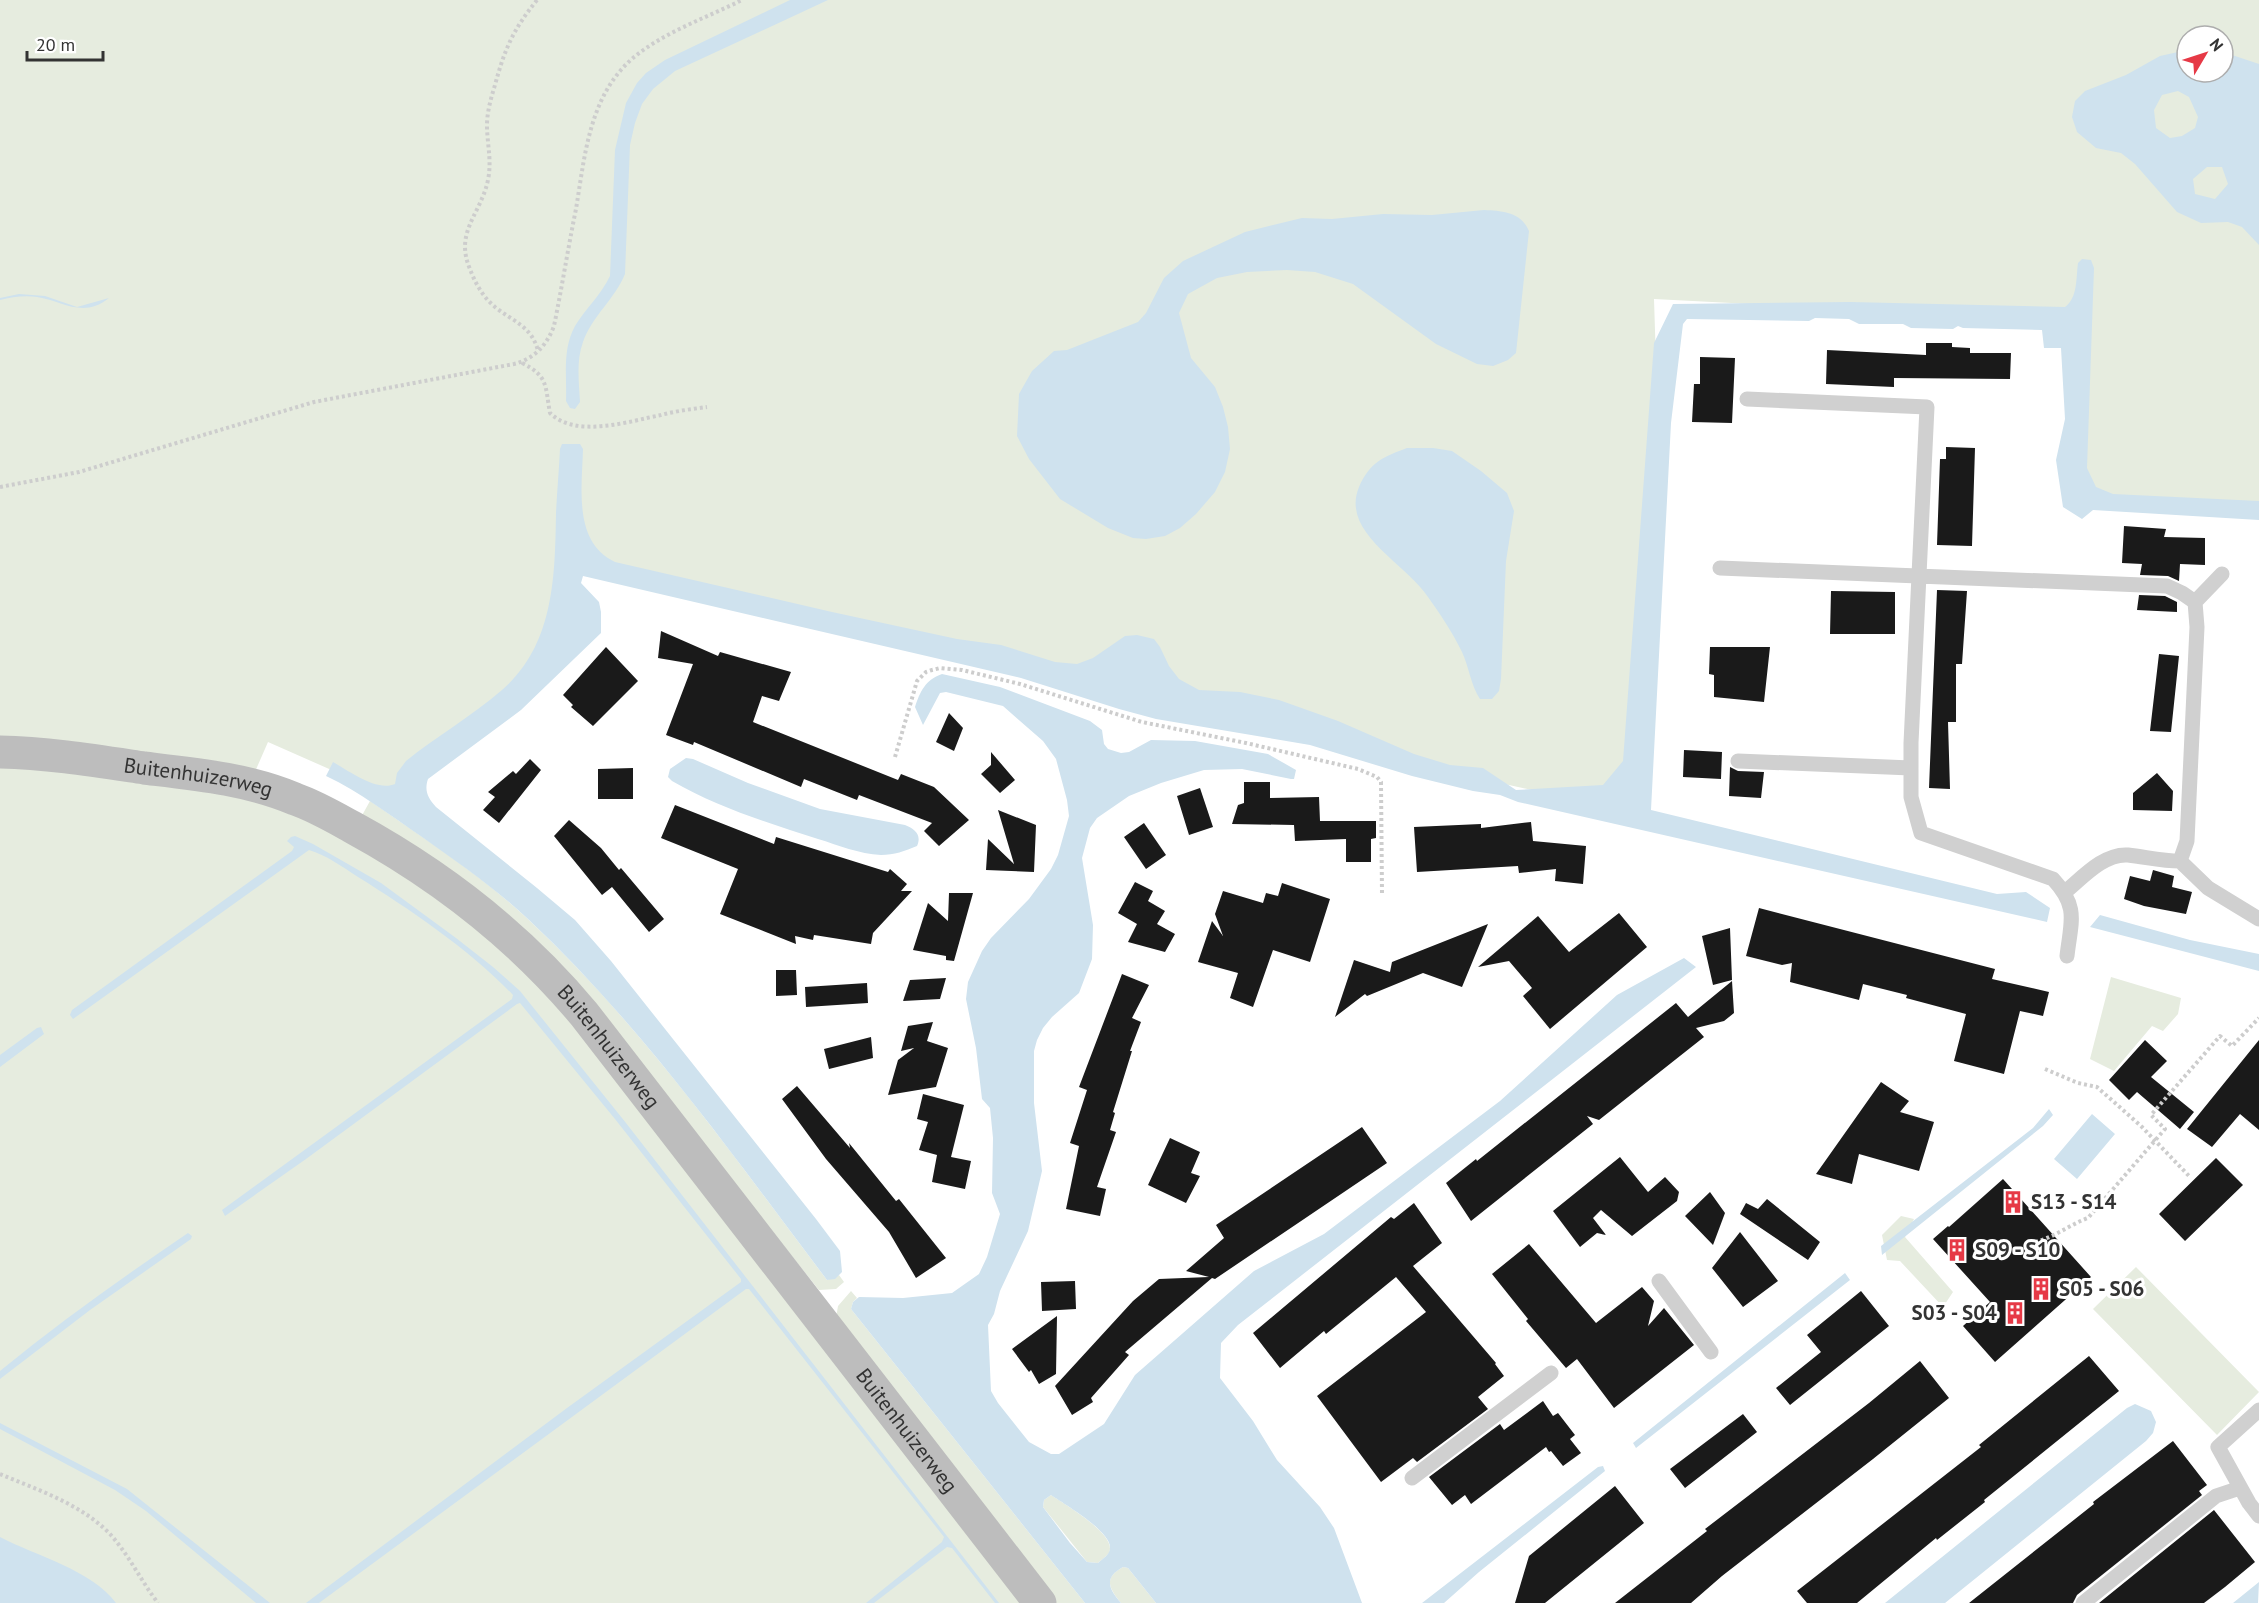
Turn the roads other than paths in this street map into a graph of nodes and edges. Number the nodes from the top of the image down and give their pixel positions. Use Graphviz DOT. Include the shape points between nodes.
graph roads {
  1 [pos="1747,399"];
  2 [pos="1720,568"];
  3 [pos="2223,574"];
  4 [pos="1919,577"];
  5 [pos="2195,602"];
  6 [pos="0,752"];
  7 [pos="1738,761"];
  8 [pos="1911,768"];
  9 [pos="2180,861"];
  10 [pos="2065,892"];
  11 [pos="2259,918"];
  12 [pos="2067,956"];
  13 [pos="1659,1281"];
  14 [pos="1711,1352"];
  15 [pos="1551,1372"];
  16 [pos="2259,1410"];
  17 [pos="1412,1478"];
  18 [pos="2240,1488"];
  19 [pos="2259,1516"];
  20 [pos="1040,1603"];
  21 [pos="2083,1603"];
  1 -- 4 [label="lane" via="1926,407"];
  2 -- 4 [label="lane"];
  3 -- 5 [label="lane"];
  4 -- 5 [label="lane" via="2167,586"];
  4 -- 8 [label="lane"];
  5 -- 9 [label="lane" via="2187,841"];
  6 -- 20 [label="street, Buitenhuizerweg" via="188,774 295,798 402,856 493,922 542,967 584,1014"];
  7 -- 8 [label="lane"];
  8 -- 10 [label="lane" via="1911,797 1922,833 2053,879"];
  9 -- 10 [label="lane" via="2126,855 2103,861"];
  9 -- 11 [label="lane" via="2208,888"];
  10 -- 12 [label="lane" via="2072,910"];
  13 -- 14 [label="lane"];
  15 -- 17 [label="lane"];
  16 -- 18 [label="lane" via="2218,1447"];
  18 -- 19 [label="lane"];
  18 -- 21 [label="lane" via="2216,1496"];
}
